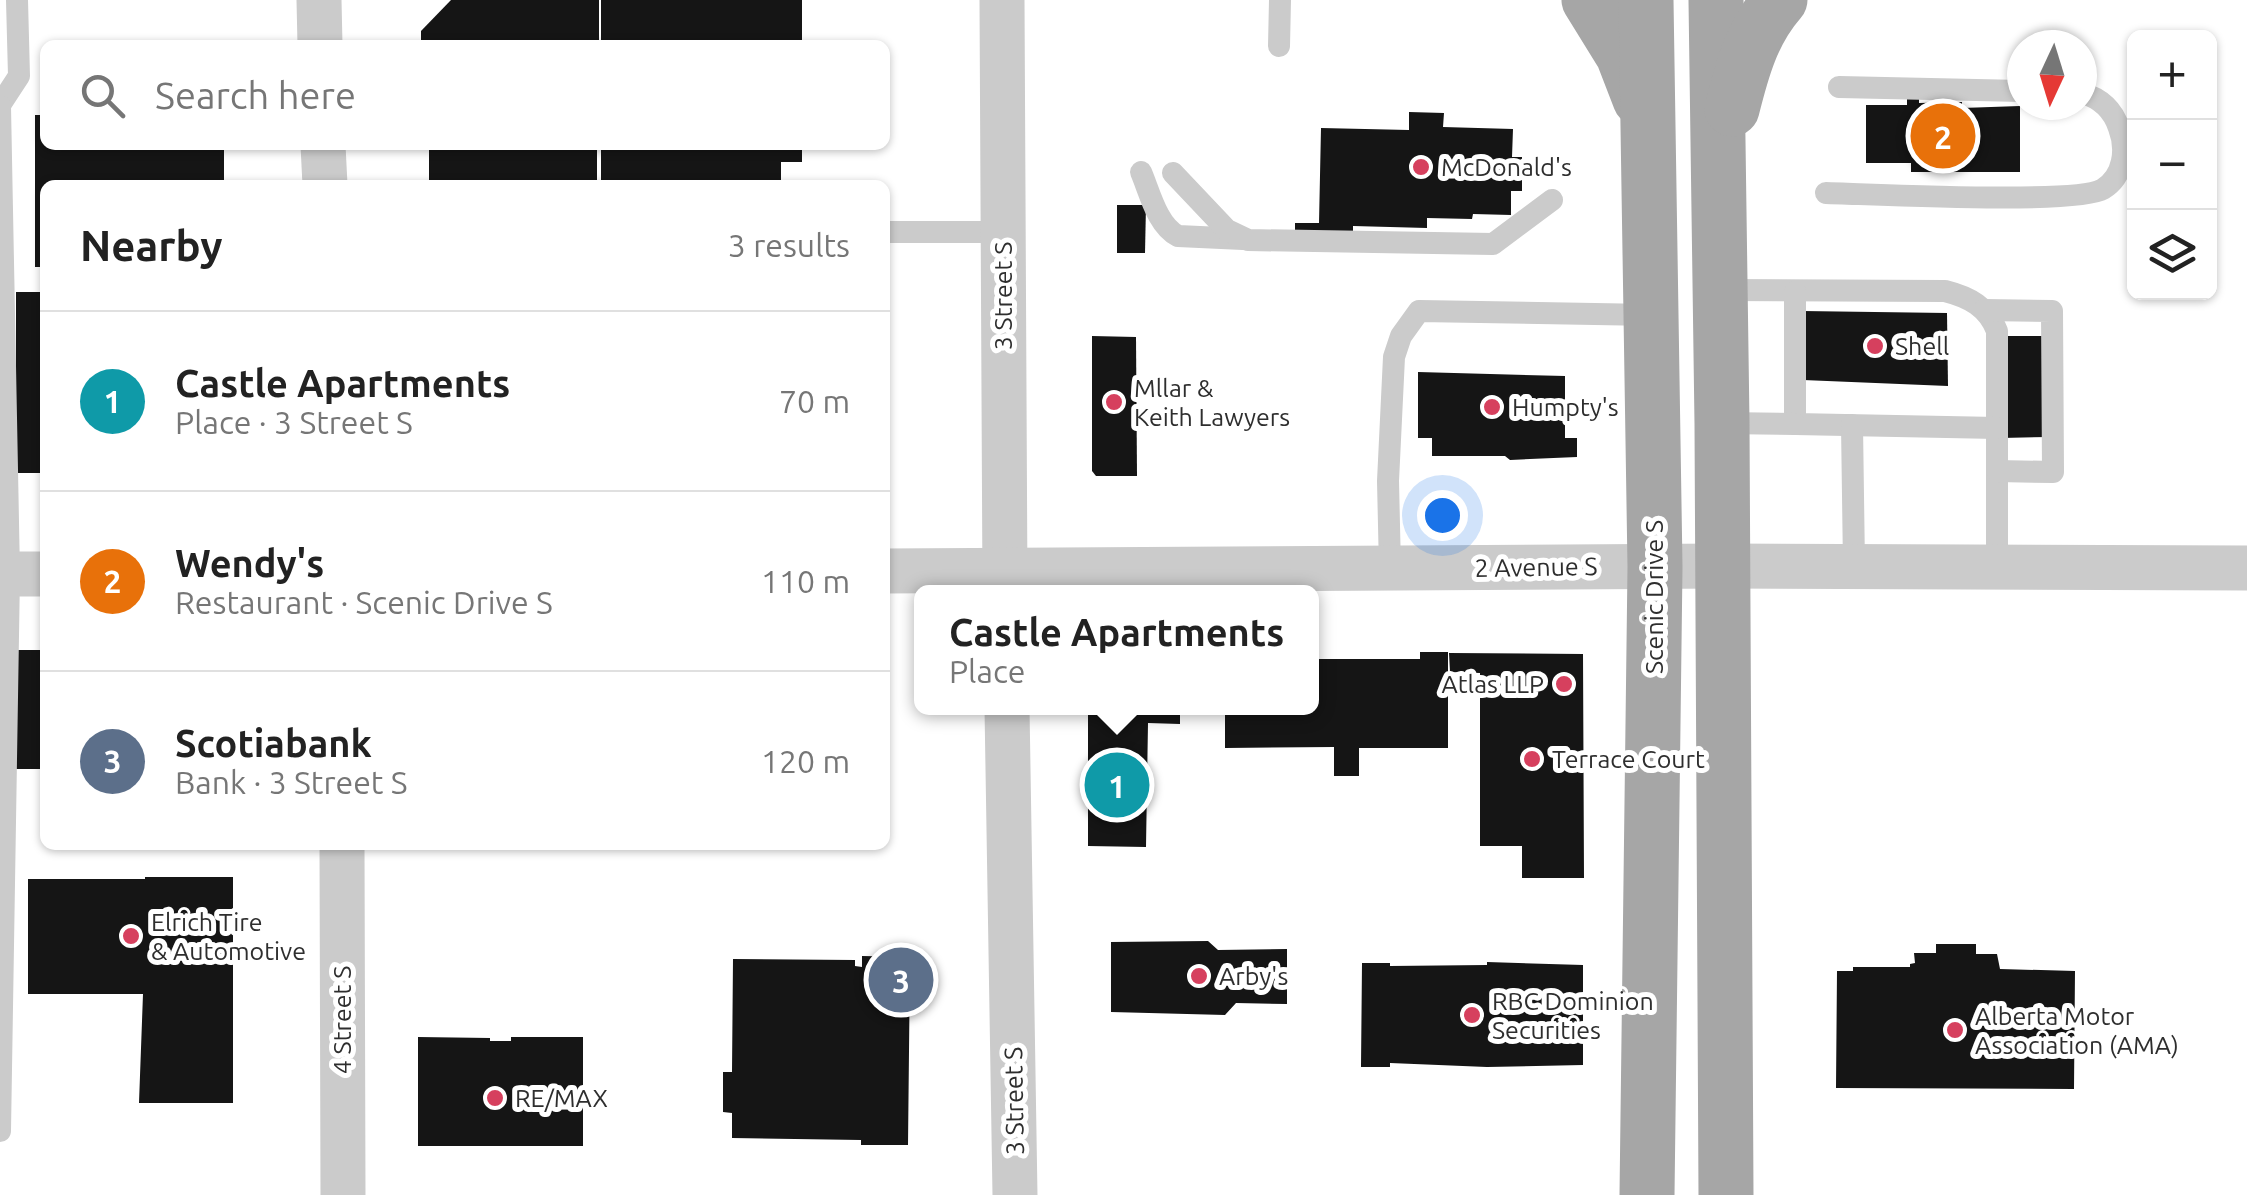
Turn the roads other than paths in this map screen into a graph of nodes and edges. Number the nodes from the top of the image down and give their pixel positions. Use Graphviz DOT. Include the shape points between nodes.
graph roads {
  1 [pos="17,0"];
  2 [pos="318,0"];
  3 [pos="1002,0"];
  4 [pos="1280,0"];
  5 [pos="1588,0"];
  6 [pos="1646,0"];
  7 [pos="1716,0"];
  8 [pos="1780,0"];
  9 [pos="320,40"];
  10 [pos="1279,46"];
  11 [pos="1840,87"];
  12 [pos="2007,91"];
  13 [pos="2097,98"];
  14 [pos="0,106"];
  15 [pos="1648,118"];
  16 [pos="323,150"];
  17 [pos="1719,160"];
  18 [pos="1141,172"];
  19 [pos="1173,173"];
  20 [pos="324,180"];
  21 [pos="1826,193"];
  22 [pos="1552,200"];
  23 [pos="890,232"];
  24 [pos="1002,232"];
  25 [pos="1248,240"];
  26 [pos="1720,290"];
  27 [pos="1795,292"];
  28 [pos="1984,310"];
  29 [pos="1651,315"];
  30 [pos="1722,423"];
  31 [pos="1794,424"];
  32 [pos="1852,425"];
  33 [pos="1996,428"];
  34 [pos="1996,471"];
  35 [pos="1723,566"];
  36 [pos="1854,566"];
  37 [pos="1655,567"];
  38 [pos="1997,567"];
  39 [pos="2247,568"];
  40 [pos="1390,569"];
  41 [pos="890,571"];
  42 [pos="18,574"];
  43 [pos="1005,582"];
  44 [pos="1007,715"];
  45 [pos="342,850"];
  46 [pos="0,1131"];
  47 [pos="343,1195"];
  48 [pos="1016,1195"];
  49 [pos="1648,1195"];
  50 [pos="1726,1195"];
  1 -- 14 [label="lane" via="18,76"];
  2 -- 9 [label="street"];
  3 -- 24 [label="street, 3 Street S"];
  4 -- 10 [label="lane"];
  5 -- 15 [label="main road" via="1623,55"];
  6 -- 15 [label="main road, Scenic Drive S"];
  7 -- 17 [label="main road"];
  8 -- 17 [label="main road" via="1743,65"];
  11 -- 12 [label="lane"];
  13 -- 21 [label="lane" via="2124,140 2118,174 2102,190 2038,196"];
  14 -- 42 [label="lane"];
  15 -- 29 [label="main road, Scenic Drive S"];
  16 -- 20 [label="street"];
  17 -- 26 [label="main road"];
  18 -- 25 [label="lane" via="1170,232"];
  19 -- 25 [label="lane" via="1227,230"];
  22 -- 25 [label="lane" via="1493,244"];
  23 -- 24 [label="lane"];
  24 -- 43 [label="street, 3 Street S"];
  26 -- 27 [label="lane"];
  26 -- 30 [label="main road"];
  27 -- 28 [label="lane" via="1946,291"];
  27 -- 31 [label="lane"];
  28 -- 33 [label="lane" via="1996,331"];
  28 -- 34 [label="lane" via="2052,311 2052,472"];
  29 -- 37 [label="main road, Scenic Drive S"];
  29 -- 40 [label="lane" via="1419,311 1394,357"];
  30 -- 31 [label="lane"];
  30 -- 35 [label="main road"];
  31 -- 32 [label="lane"];
  32 -- 33 [label="lane"];
  32 -- 36 [label="lane"];
  33 -- 34 [label="lane"];
  34 -- 38 [label="lane"];
  35 -- 36 [label="street, 2 Avenue S"];
  35 -- 37 [label="street, 2 Avenue S"];
  35 -- 50 [label="main road"];
  36 -- 38 [label="street, 2 Avenue S"];
  37 -- 40 [label="street, 2 Avenue S"];
  37 -- 49 [label="main road, Scenic Drive S"];
  38 -- 39 [label="street, 2 Avenue S"];
  40 -- 43 [label="street, 2 Avenue S"];
  41 -- 43 [label="street, 2 Avenue S"];
  42 -- 46 [label="lane"];
  44 -- 48 [label="street, 3 Street S"];
  45 -- 47 [label="street, 4 Street S"];
}
